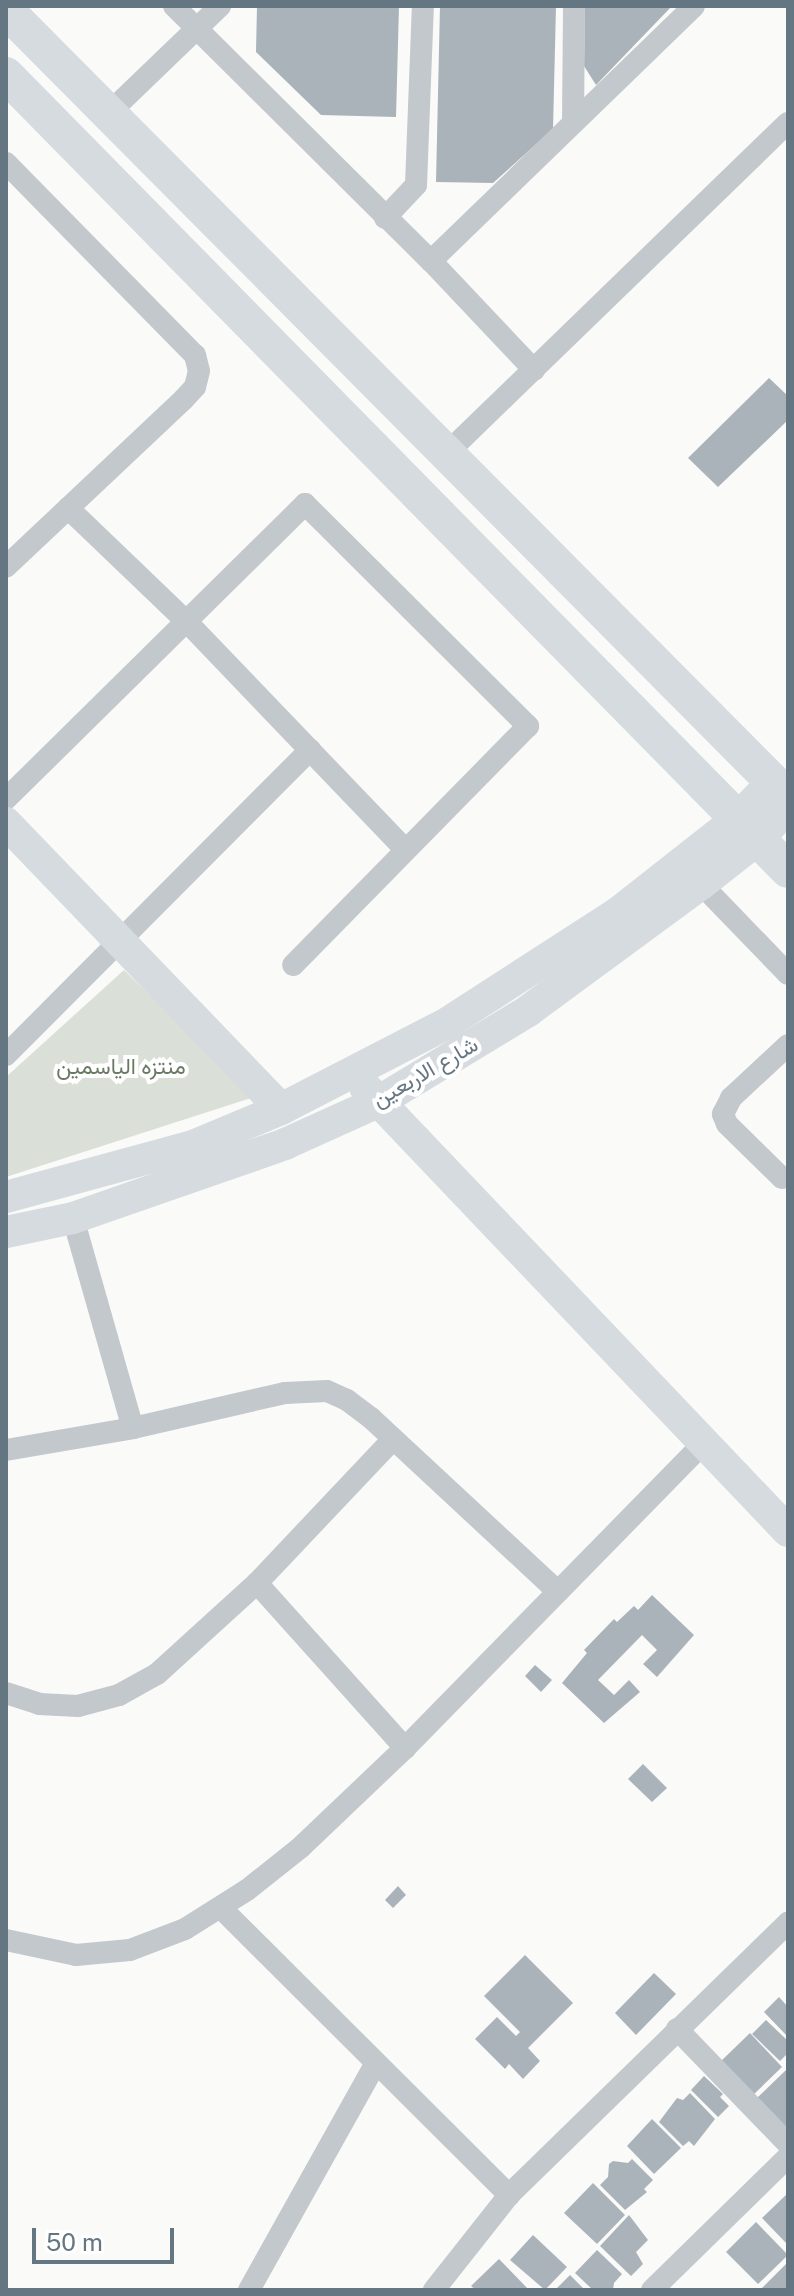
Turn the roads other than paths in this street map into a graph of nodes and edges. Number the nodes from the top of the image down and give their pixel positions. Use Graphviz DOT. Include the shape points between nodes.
graph roads {
  1 [pos="174,6"];
  2 [pos="220,6"];
  3 [pos="423,6"];
  4 [pos="574,6"];
  5 [pos="694,6"];
  6 [pos="6,10"];
  7 [pos="197,30"];
  8 [pos="6,75"];
  9 [pos="110,112"];
  10 [pos="573,123"];
  11 [pos="788,123"];
  12 [pos="6,163"];
  13 [pos="385,218"];
  14 [pos="431,261"];
  15 [pos="534,370"];
  16 [pos="445,455"];
  17 [pos="68,508"];
  18 [pos="6,567"];
  19 [pos="188,623"];
  20 [pos="310,750"];
  21 [pos="783,795"];
  22 [pos="6,799"];
  23 [pos="6,823"];
  24 [pos="748,829"];
  25 [pos="405,849"];
  26 [pos="788,870"];
  27 [pos="701,884"];
  28 [pos="121,940"];
  29 [pos="293,965"];
  30 [pos="788,974"];
  31 [pos="788,1045"];
  32 [pos="6,1055"];
  33 [pos="352,1072"];
  34 [pos="378,1102"];
  35 [pos="281,1109"];
  36 [pos="782,1178"];
  37 [pos="6,1197"];
  38 [pos="73,1218"];
  39 [pos="6,1232"];
  40 [pos="133,1428"];
  41 [pos="393,1439"];
  42 [pos="703,1444"];
  43 [pos="6,1450"];
  44 [pos="788,1531"];
  45 [pos="257,1583"];
  46 [pos="558,1592"];
  47 [pos="6,1693"];
  48 [pos="405,1748"];
  49 [pos="221,1908"];
  50 [pos="788,1923"];
  51 [pos="6,1940"];
  52 [pos="677,2029"];
  53 [pos="376,2063"];
  54 [pos="788,2144"];
  55 [pos="788,2157"];
  56 [pos="509,2195"];
  57 [pos="249,2290"];
  58 [pos="434,2290"];
  59 [pos="652,2290"];
  1 -- 7 [label="street"];
  2 -- 7 [label="street"];
  3 -- 13 [label="street" via="416,185"];
  4 -- 10 [label="street"];
  5 -- 10 [label="street"];
  6 -- 9 [label="main road"];
  7 -- 9 [label="street"];
  7 -- 13 [label="street"];
  8 -- 24 [label="main road"];
  9 -- 16 [label="main road"];
  10 -- 14 [label="street"];
  11 -- 15 [label="street"];
  12 -- 17 [label="street" via="195,355 199,371 189,393"];
  13 -- 14 [label="street"];
  14 -- 15 [label="street"];
  15 -- 16 [label="street"];
  16 -- 21 [label="main road"];
  17 -- 18 [label="street"];
  17 -- 19 [label="street"];
  19 -- 20 [label="street"];
  19 -- 22 [label="street"];
  19 -- 25 [label="street" via="305,504 528,726"];
  20 -- 25 [label="street"];
  20 -- 28 [label="street"];
  21 -- 24 [label="main road"];
  23 -- 28 [label="main road"];
  24 -- 26 [label="main road"];
  24 -- 27 [label="main road, شارع الاربعين"];
  24 -- 33 [label="main road" via="446,1024"];
  25 -- 29 [label="street"];
  27 -- 30 [label="street"];
  27 -- 34 [label="main road, شارع الاربعين" via="528,1011"];
  28 -- 32 [label="street"];
  28 -- 35 [label="main road"];
  31 -- 36 [label="street" via="731,1098 723,1114"];
  33 -- 34 [label="main road"];
  33 -- 35 [label="main road"];
  34 -- 38 [label="main road, شارع الاربعين" via="285,1144"];
  34 -- 42 [label="main road"];
  35 -- 37 [label="main road" via="193,1146"];
  38 -- 39 [label="main road, شارع الاربعين"];
  38 -- 40 [label="street"];
  40 -- 41 [label="street" via="285,1393 327,1391 347,1400"];
  40 -- 43 [label="street"];
  41 -- 45 [label="street"];
  41 -- 46 [label="street"];
  42 -- 44 [label="main road"];
  42 -- 46 [label="street"];
  45 -- 47 [label="street" via="182,1654 139,1686 58,1708"];
  45 -- 48 [label="street"];
  46 -- 48 [label="street"];
  48 -- 49 [label="street" via="301,1847"];
  49 -- 51 [label="street" via="153,1943 104,1955 52,1953"];
  49 -- 53 [label="street"];
  50 -- 52 [label="street"];
  52 -- 54 [label="street"];
  52 -- 56 [label="street"];
  53 -- 56 [label="street"];
  53 -- 57 [label="street"];
  55 -- 59 [label="street"];
  56 -- 58 [label="street"];
}
